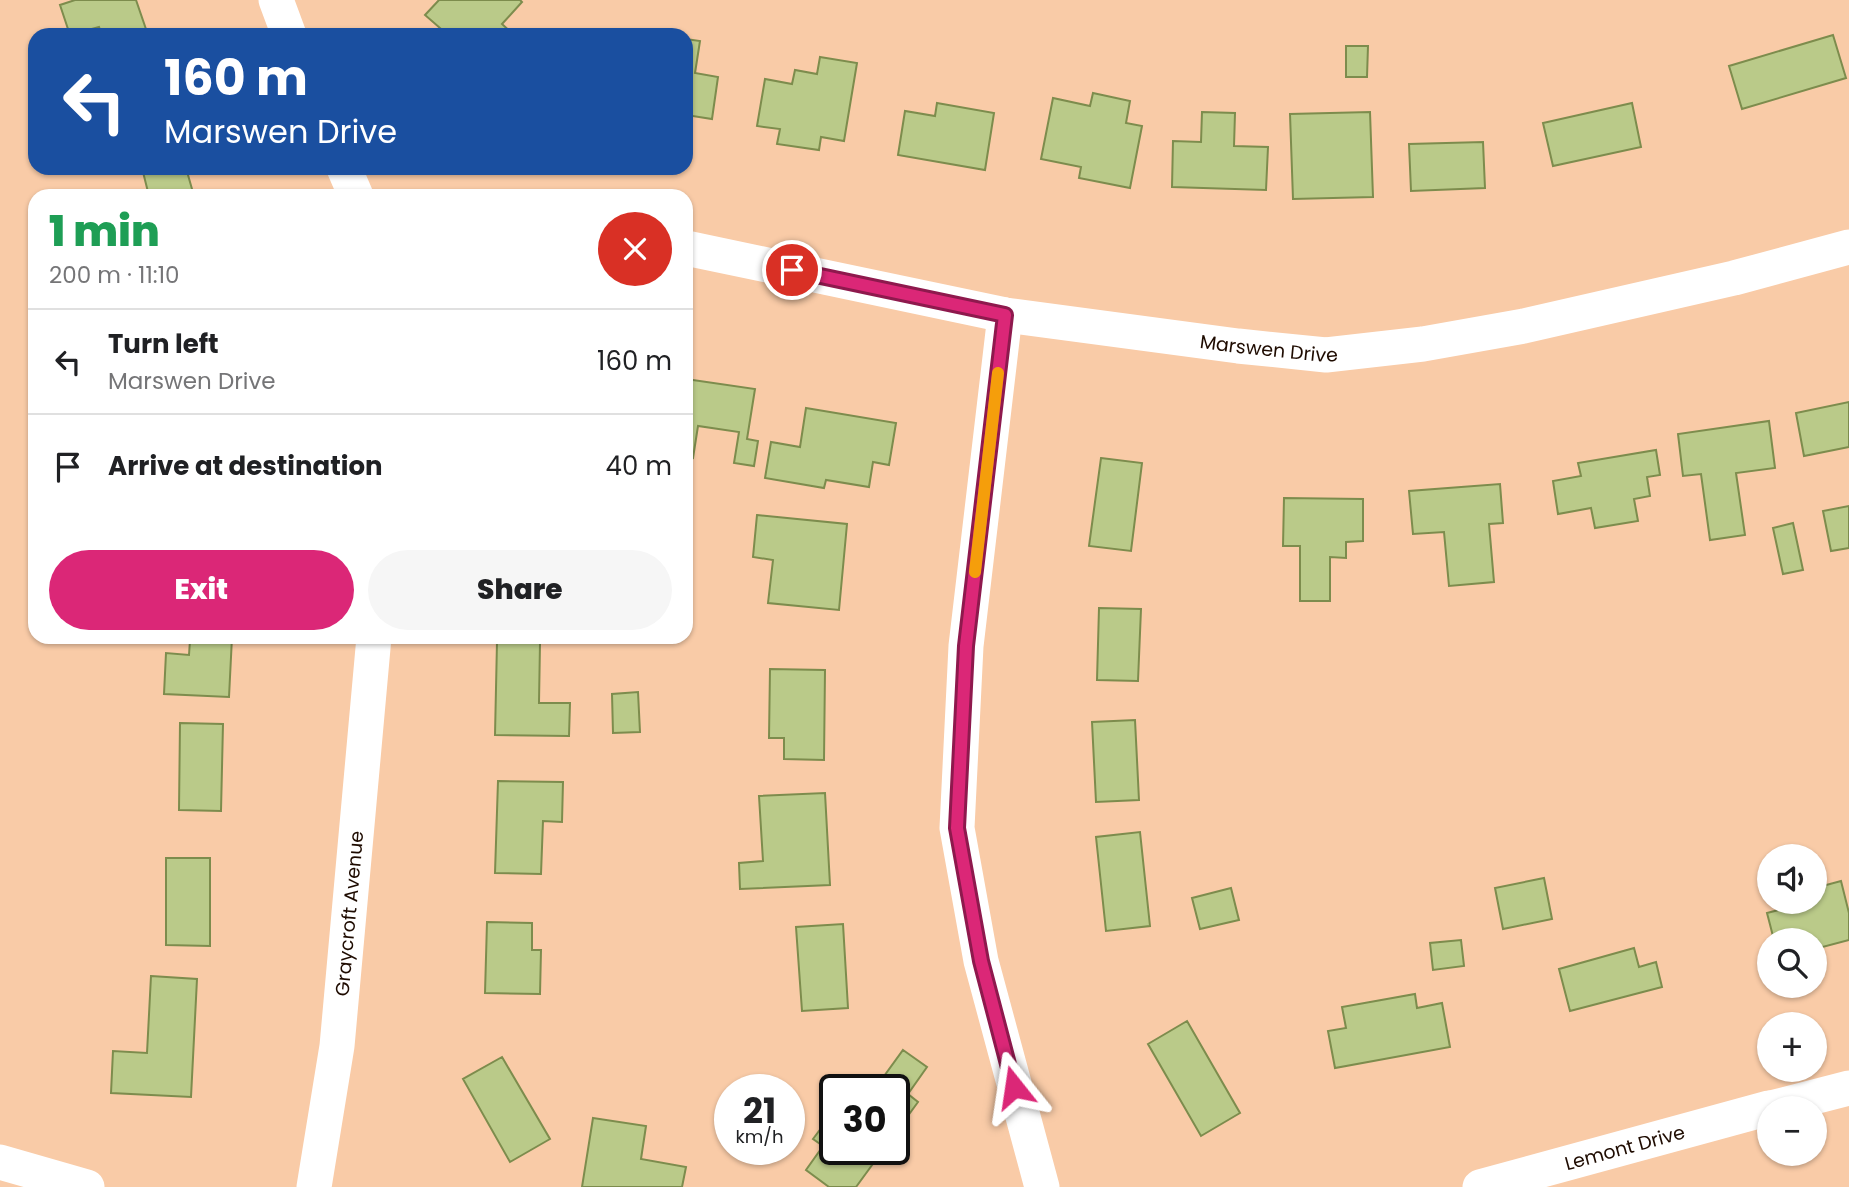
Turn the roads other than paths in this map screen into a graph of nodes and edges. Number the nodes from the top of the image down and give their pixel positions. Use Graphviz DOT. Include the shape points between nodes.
graph roads {
  1 [pos="276,0"];
  2 [pos="286,28"];
  3 [pos="1849,247"];
  4 [pos="693,249"];
  5 [pos="1005,315"];
  6 [pos="373,644"];
  7 [pos="1849,1088"];
  8 [pos="1817,1096"];
  9 [pos="1757,1112"];
  10 [pos="0,1162"];
  11 [pos="87,1187"];
  12 [pos="314,1187"];
  13 [pos="1042,1187"];
  14 [pos="1480,1187"];
  1 -- 2 [label="street"];
  3 -- 5 [label="street, Marswen Drive" via="1524,326 1326,355"];
  4 -- 5 [label="street, Marswen Drive"];
  5 -- 13 [label="street" via="966,646 957,828 981,961"];
  6 -- 12 [label="street, Graycroft Avenue" via="337,1046"];
  7 -- 8 [label="street, Lemont Drive"];
  9 -- 14 [label="street, Lemont Drive"];
  10 -- 11 [label="street"];
}
